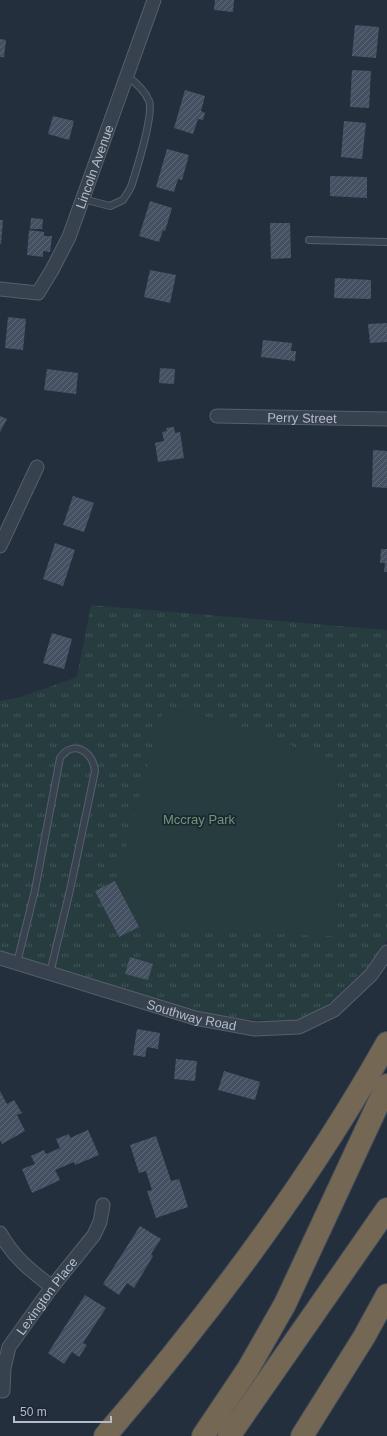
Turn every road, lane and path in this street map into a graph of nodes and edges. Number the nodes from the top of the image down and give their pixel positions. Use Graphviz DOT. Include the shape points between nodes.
graph roads {
  1 [pos="151,0"];
  2 [pos="126,76"];
  3 [pos="83,199"];
  4 [pos="309,240"];
  5 [pos="387,242"];
  6 [pos="0,289"];
  7 [pos="217,416"];
  8 [pos="387,419"];
  9 [pos="37,467"];
  10 [pos="0,546"];
  11 [pos="387,952"];
  12 [pos="0,958"];
  13 [pos="17,963"];
  14 [pos="50,973"];
  15 [pos="387,1043"];
  16 [pos="387,1086"];
  17 [pos="103,1205"];
  18 [pos="387,1209"];
  19 [pos="0,1234"];
  20 [pos="52,1287"];
  21 [pos="387,1295"];
  22 [pos="3,1391"];
  23 [pos="105,1436"];
  24 [pos="203,1436"];
  25 [pos="229,1436"];
  26 [pos="302,1436"];
  1 -- 2 [label="street, Lincoln Avenue"];
  2 -- 3 [label="street, Lincoln Avenue"];
  2 -- 3 [label="lane" via="142,89 149,99 150,106 148,126 132,186 124,200 110,206"];
  3 -- 6 [label="street, Lincoln Avenue" via="69,237 38,293"];
  4 -- 5 [label="lane"];
  7 -- 8 [label="street, Perry Street"];
  9 -- 10 [label="street"];
  11 -- 14 [label="street, Southway Road" via="371,975 334,1010 299,1027 254,1029 195,1018"];
  12 -- 13 [label="street, Southway Road"];
  13 -- 14 [label="street, Southway Road"];
  13 -- 14 [label="lane" via="35,890 60,758 69,749 77,748 90,756 95,771"];
  15 -- 23 [label="highway" via="359,1094 265,1235 148,1386"];
  16 -- 24 [label="highway" via="285,1304 248,1369"];
  17 -- 20 [label="street, Lexington Place" via="100,1222 94,1235"];
  18 -- 25 [label="highway"];
  19 -- 20 [label="street" via="25,1266"];
  20 -- 22 [label="street, Lexington Place" via="9,1347 4,1368"];
  21 -- 26 [label="highway"];
}
